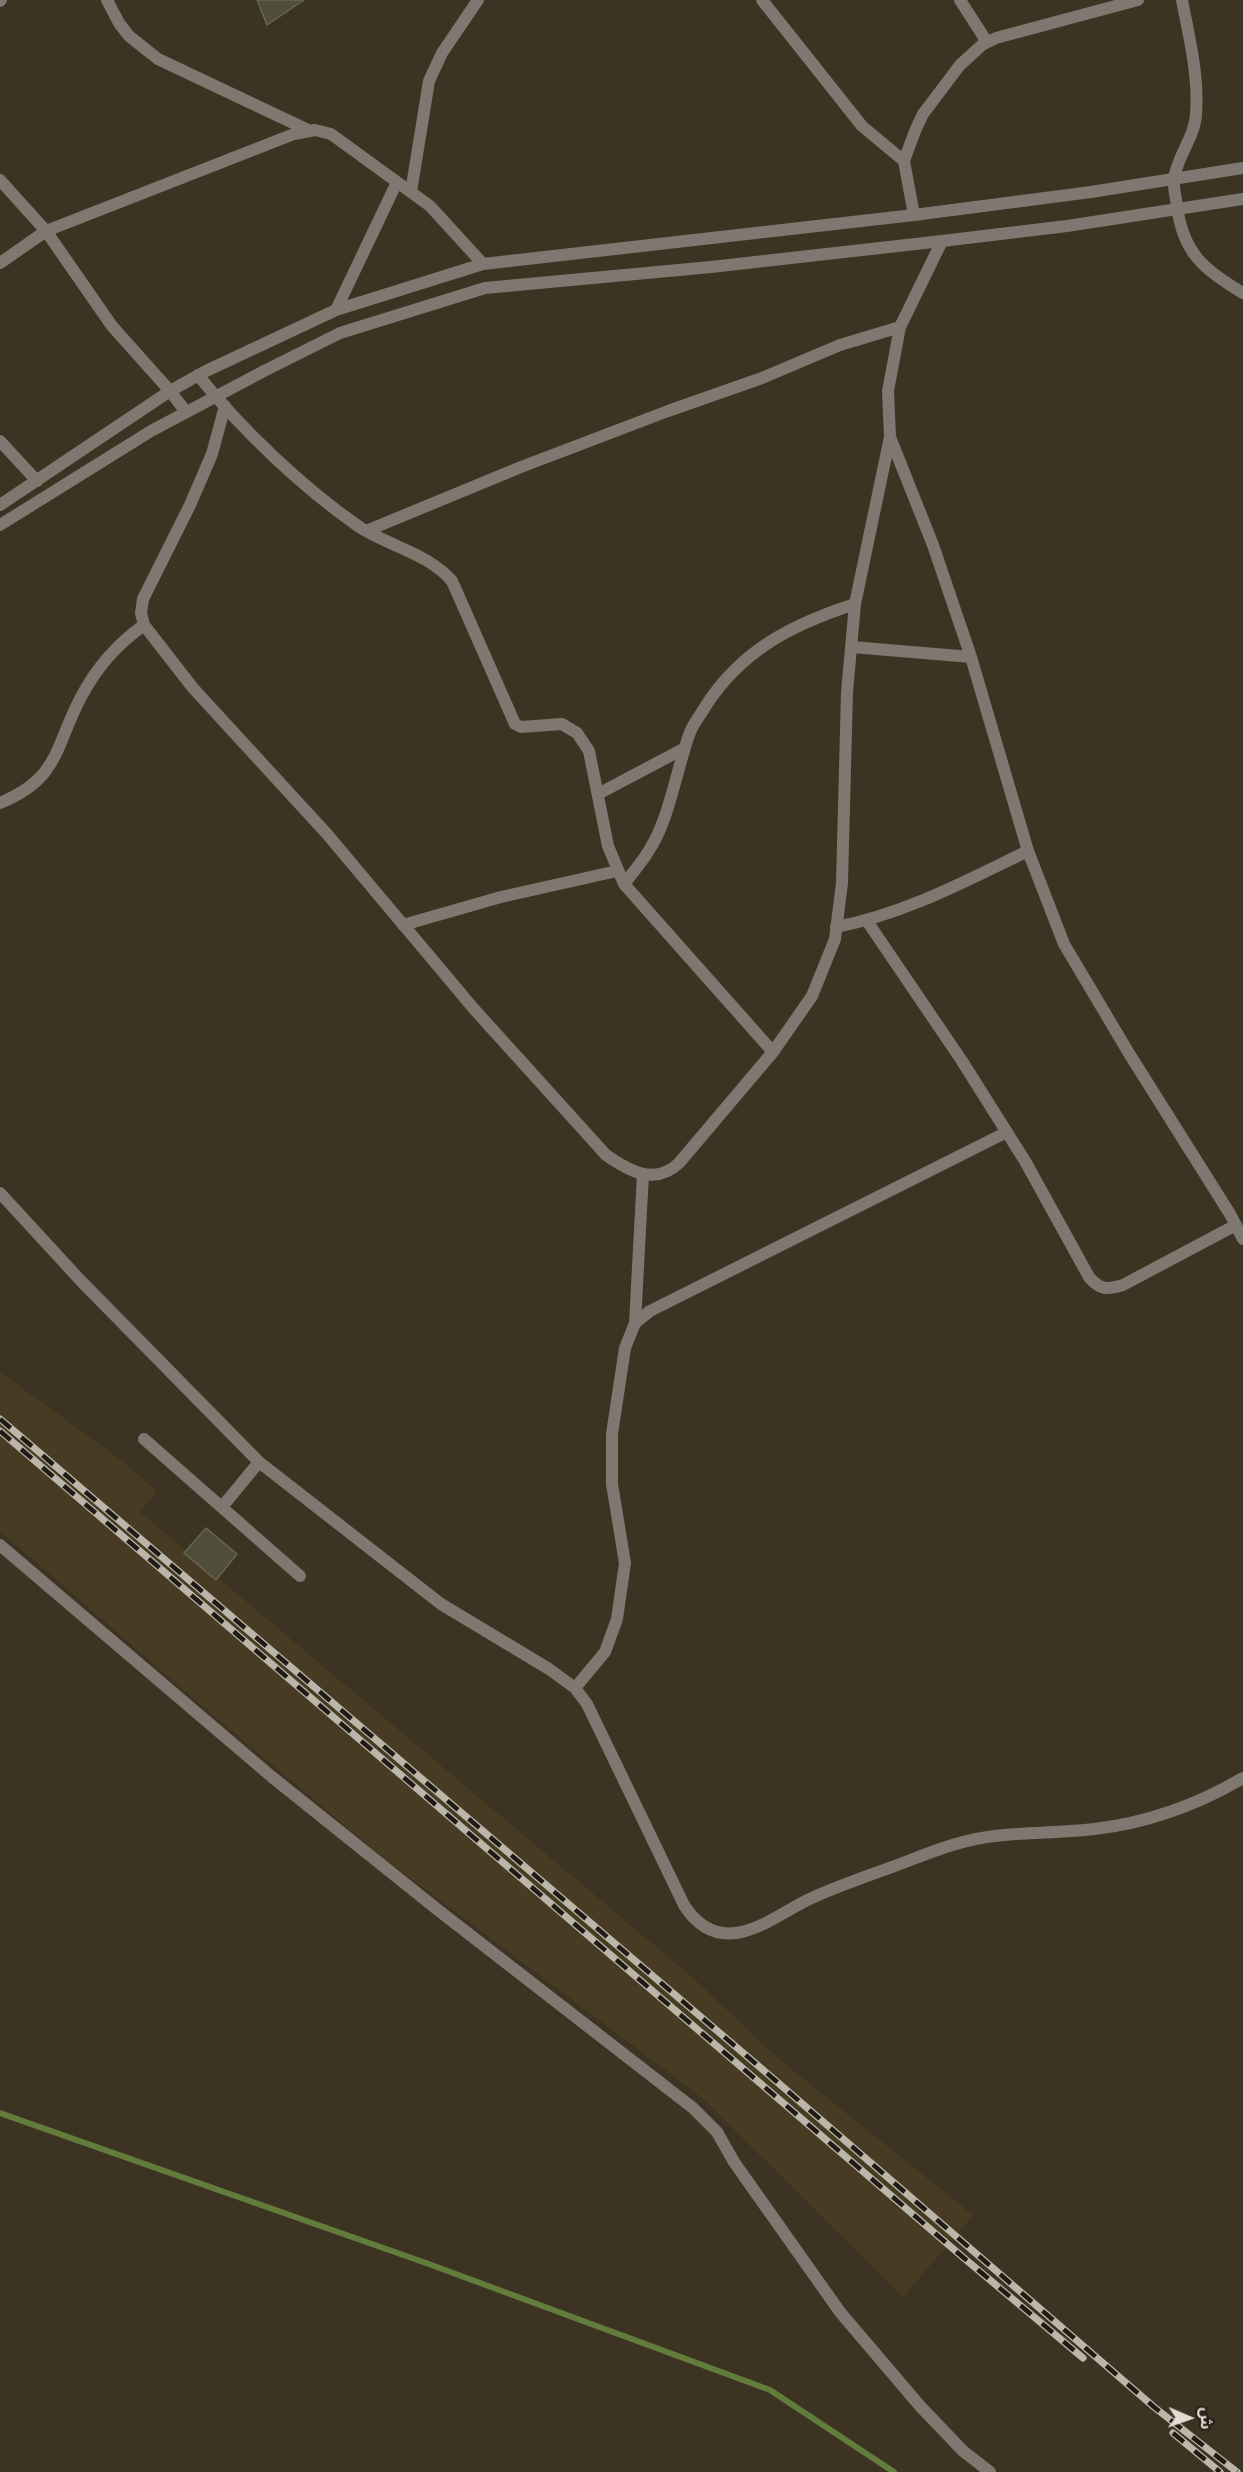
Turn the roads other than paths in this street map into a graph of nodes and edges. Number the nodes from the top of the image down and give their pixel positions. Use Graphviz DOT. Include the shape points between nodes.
graph roads {
  1 [pos="107,0"];
  2 [pos="478,0"];
  3 [pos="762,0"];
  4 [pos="960,0"];
  5 [pos="1138,0"];
  6 [pos="1182,0"];
  7 [pos="987,42"];
  8 [pos="308,130"];
  9 [pos="904,161"];
  10 [pos="1243,168"];
  11 [pos="1174,179"];
  12 [pos="0,180"];
  13 [pos="397,182"];
  14 [pos="411,192"];
  15 [pos="1243,199"];
  16 [pos="1178,209"];
  17 [pos="914,215"];
  18 [pos="46,231"];
  19 [pos="942,241"];
  20 [pos="0,263"];
  21 [pos="483,264"];
  22 [pos="1243,293"];
  23 [pos="336,310"];
  24 [pos="900,327"];
  25 [pos="198,375"];
  26 [pos="170,390"];
  27 [pos="215,396"];
  28 [pos="225,406"];
  29 [pos="186,412"];
  30 [pos="890,437"];
  31 [pos="0,441"];
  32 [pos="37,481"];
  33 [pos="0,505"];
  34 [pos="0,525"];
  35 [pos="366,531"];
  36 [pos="855,604"];
  37 [pos="144,625"];
  38 [pos="852,647"];
  39 [pos="971,657"];
  40 [pos="685,748"];
  41 [pos="597,794"];
  42 [pos="0,802"];
  43 [pos="1028,851"];
  44 [pos="617,871"];
  45 [pos="624,884"];
  46 [pos="867,921"];
  47 [pos="403,925"];
  48 [pos="836,927"];
  49 [pos="773,1052"];
  50 [pos="1007,1132"];
  51 [pos="643,1174"];
  52 [pos="0,1193"];
  53 [pos="1243,1209"];
  54 [pos="1233,1219"];
  55 [pos="1243,1239"];
  56 [pos="635,1323"];
  57 [pos="144,1439"];
  58 [pos="259,1462"];
  59 [pos="222,1507"];
  60 [pos="0,1545"];
  61 [pos="300,1576"];
  62 [pos="575,1688"];
  63 [pos="1243,1778"];
  64 [pos="990,2472"];
  1 -- 8 [label="street" via="129,36 158,59"];
  2 -- 14 [label="street" via="442,53 429,81"];
  3 -- 9 [label="street" via="862,126"];
  4 -- 7 [label="street"];
  5 -- 7 [label="street"];
  6 -- 11 [label="street" via="1194,67 1196,114"];
  7 -- 9 [label="street" via="960,65 923,114"];
  8 -- 13 [label="street" via="331,134"];
  8 -- 18 [label="street"];
  9 -- 17 [label="street"];
  10 -- 11 [label="street"];
  11 -- 16 [label="street"];
  11 -- 17 [label="street"];
  12 -- 18 [label="street"];
  13 -- 14 [label="street"];
  13 -- 23 [label="street"];
  14 -- 21 [label="street"];
  15 -- 16 [label="street"];
  16 -- 19 [label="street"];
  16 -- 22 [label="street" via="1184,240 1194,253 1222,280"];
  17 -- 21 [label="street"];
  18 -- 20 [label="street"];
  18 -- 26 [label="street" via="112,326"];
  19 -- 24 [label="street"];
  19 -- 27 [label="street" via="485,288 340,333"];
  21 -- 23 [label="street"];
  23 -- 25 [label="street"];
  24 -- 30 [label="street" via="888,392"];
  24 -- 35 [label="street" via="840,345"];
  25 -- 26 [label="street"];
  25 -- 27 [label="street"];
  26 -- 29 [label="street"];
  26 -- 32 [label="street"];
  27 -- 28 [label="street"];
  27 -- 29 [label="street"];
  28 -- 35 [label="street" via="293,475"];
  28 -- 37 [label="street" via="212,454 143,599"];
  29 -- 34 [label="street"];
  30 -- 36 [label="street"];
  30 -- 39 [label="street" via="933,545"];
  31 -- 32 [label="street"];
  32 -- 33 [label="street"];
  35 -- 41 [label="street" via="445,572 458,591 515,724 559,724 573,728 589,752"];
  36 -- 38 [label="street"];
  36 -- 40 [label="street" via="789,630 740,662 714,693 690,732"];
  37 -- 42 [label="street" via="115,648 94,674 45,772 27,790"];
  37 -- 47 [label="street" via="193,688 327,834"];
  38 -- 39 [label="street"];
  38 -- 48 [label="street" via="847,692 844,848"];
  39 -- 43 [label="street"];
  40 -- 41 [label="street"];
  40 -- 45 [label="street" via="652,846"];
  41 -- 44 [label="street"];
  43 -- 46 [label="street" via="917,904"];
  43 -- 54 [label="street" via="1069,953"];
  44 -- 45 [label="street"];
  44 -- 47 [label="street" via="501,897"];
  45 -- 49 [label="street"];
  46 -- 48 [label="street"];
  46 -- 50 [label="street"];
  47 -- 51 [label="street" via="606,1155"];
  48 -- 49 [label="street" via="812,996"];
  49 -- 51 [label="street" via="675,1167 657,1175"];
  50 -- 54 [label="street" via="1089,1277 1104,1289 1123,1285"];
  50 -- 56 [label="street" via="650,1311"];
  51 -- 56 [label="street"];
  52 -- 58 [label="street"];
  53 -- 54 [label="street"];
  54 -- 55 [label="street"];
  56 -- 62 [label="street" via="625,1348 612,1434 612,1484 626,1563 617,1619 605,1652"];
  57 -- 59 [label="street"];
  58 -- 59 [label="street"];
  58 -- 62 [label="street" via="441,1604"];
  59 -- 61 [label="street"];
  60 -- 64 [label="street" via="272,1777 693,2108 717,2132 840,2312 920,2406 963,2451"];
  62 -- 63 [label="street" via="587,1704 684,1905 705,1928 717,1932 736,1933 753,1928 814,1896 960,1843 993,1836 1096,1829 1169,1814"];
}
